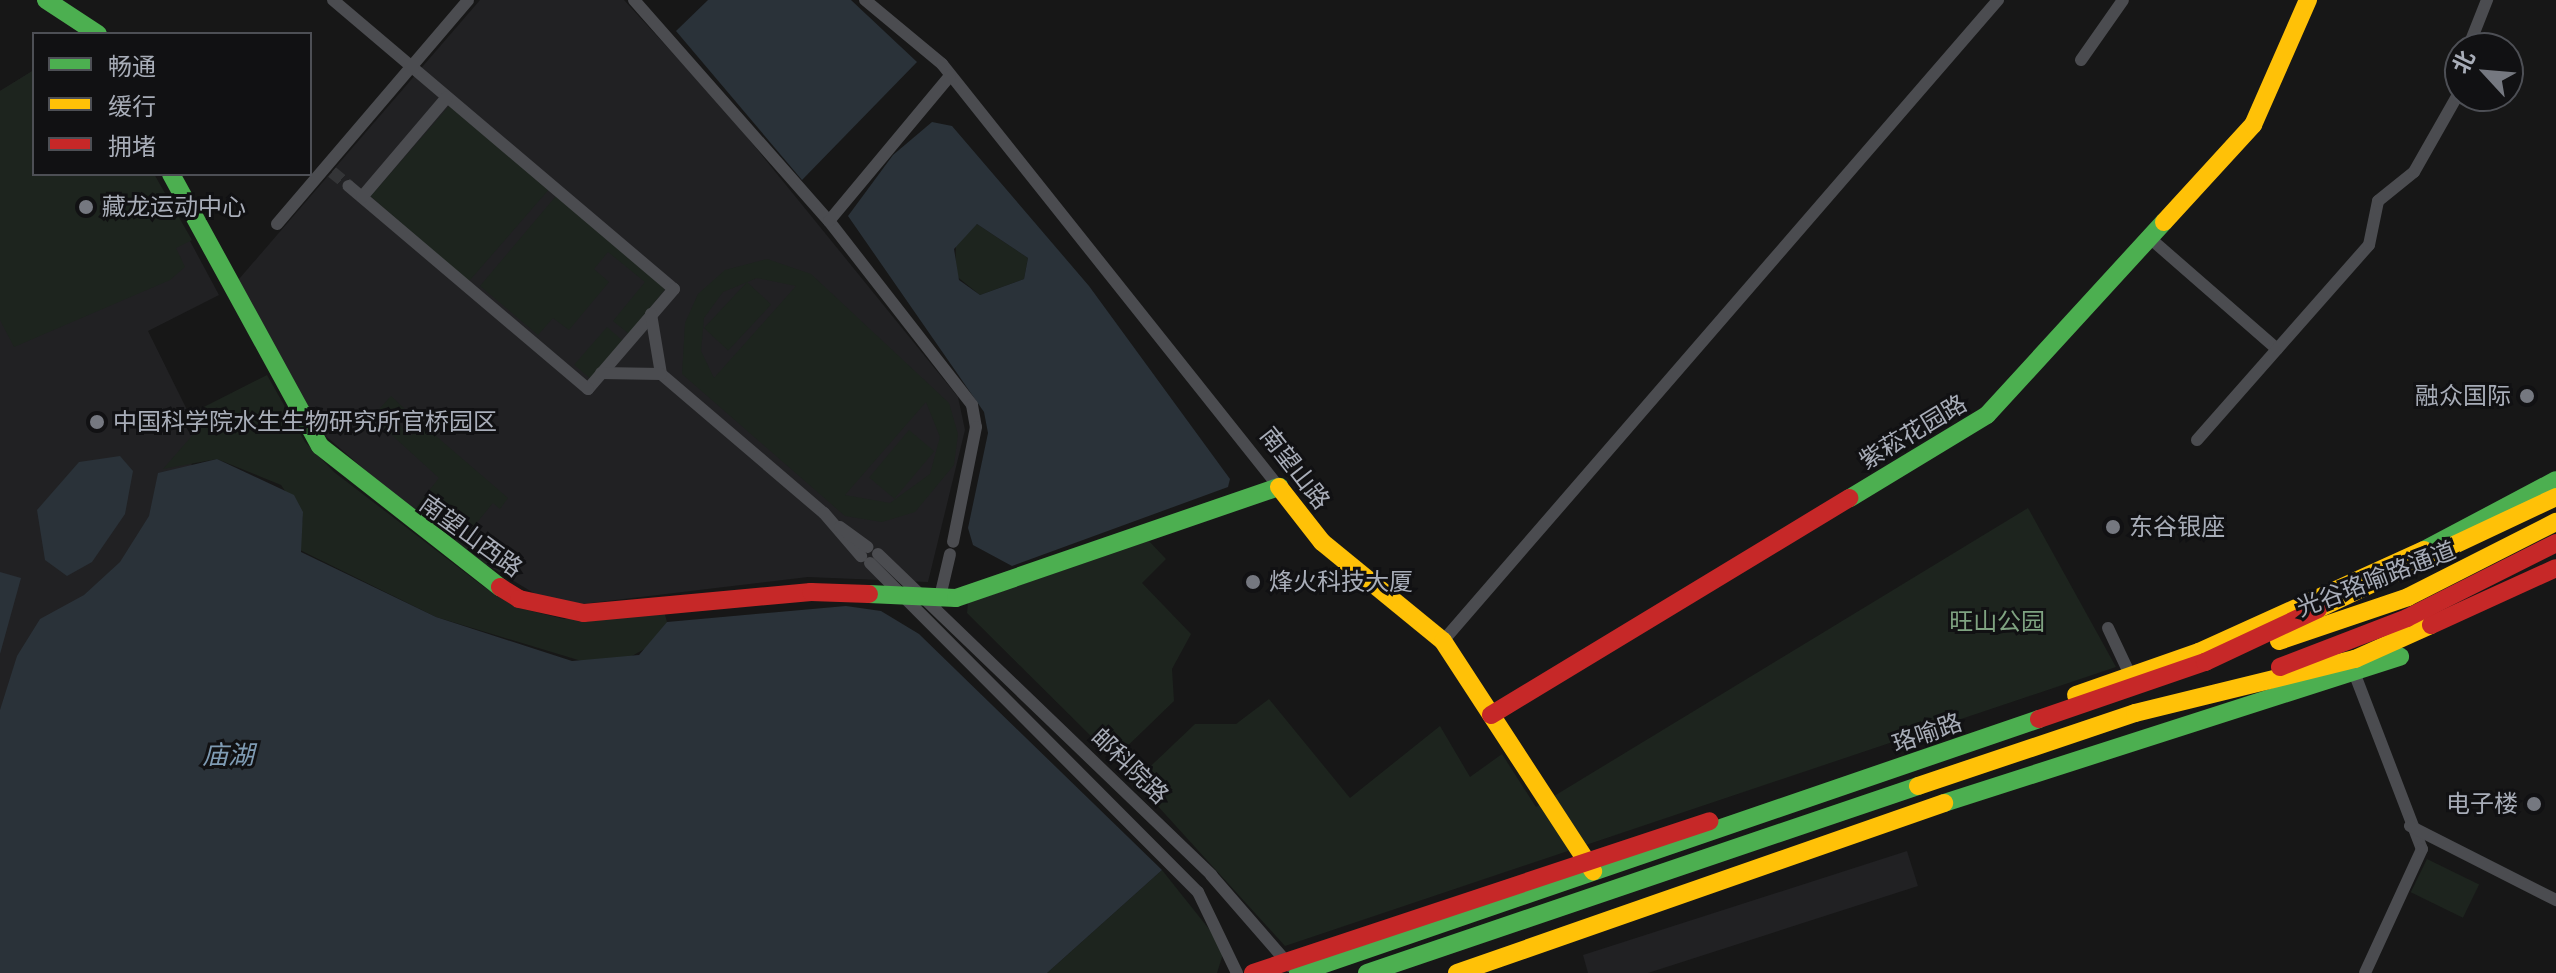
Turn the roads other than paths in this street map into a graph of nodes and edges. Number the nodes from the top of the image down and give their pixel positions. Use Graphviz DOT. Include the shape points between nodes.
graph roads {
  1 [pos="46,0"];
  2 [pos="333,0"];
  3 [pos="468,0"];
  4 [pos="634,0"];
  5 [pos="865,0"];
  6 [pos="1998,0"];
  7 [pos="2123,0"];
  8 [pos="2308,0"];
  9 [pos="2487,0"];
  10 [pos="95,32"];
  11 [pos="2474,32"];
  12 [pos="2081,60"];
  13 [pos="411,67"];
  14 [pos="954,81"];
  15 [pos="447,97"];
  16 [pos="2448,112"];
  17 [pos="172,176"];
  18 [pos="349,186"];
  19 [pos="362,197"];
  20 [pos="829,221"];
  21 [pos="277,224"];
  22 [pos="2152,240"];
  23 [pos="651,314"];
  24 [pos="2277,349"];
  25 [pos="601,373"];
  26 [pos="661,374"];
  27 [pos="2197,440"];
  28 [pos="2556,480"];
  29 [pos="1278,486"];
  30 [pos="2556,497"];
  31 [pos="2556,522"];
  32 [pos="2556,543"];
  33 [pos="869,555"];
  34 [pos="2556,568"];
  35 [pos="907,597"];
  36 [pos="933,606"];
  37 [pos="2108,628"];
  38 [pos="1443,641"];
  39 [pos="2400,657"];
  40 [pos="2205,662"];
  41 [pos="2352,667"];
  42 [pos="2133,681"];
  43 [pos="2226,689"];
  44 [pos="1491,715"];
  45 [pos="2407,825"];
  46 [pos="1590,867"];
  47 [pos="2556,900"];
  48 [pos="1293,969"];
  49 [pos="1237,973"];
  50 [pos="1253,973"];
  51 [pos="1367,973"];
  52 [pos="1457,973"];
  53 [pos="2365,973"];
  1 -- 10 [label="main road"];
  2 -- 13 [label="street"];
  3 -- 13 [label="street"];
  4 -- 20 [label="street"];
  5 -- 14 [label="street, 南望山路"];
  6 -- 38 [label="street"];
  7 -- 12 [label="street"];
  8 -- 22 [label="main road, 紫菘花园路" via="2261,114"];
  9 -- 11 [label="street"];
  13 -- 15 [label="street"];
  13 -- 21 [label="street"];
  14 -- 20 [label="street"];
  14 -- 29 [label="street, 南望山路" via="1113,271"];
  15 -- 19 [label="street"];
  15 -- 23 [label="street" via="674,289"];
  16 -- 24 [label="street" via="2414,172 2378,201 2369,245"];
  17 -- 35 [label="main road, 南望山西路" via="320,446 507,593 584,613 811,592"];
  18 -- 19 [label="street"];
  19 -- 25 [label="street" via="588,389"];
  20 -- 36 [label="street" via="975,412 951,548"];
  22 -- 24 [label="street"];
  22 -- 44 [label="main road, 紫菘花园路" via="1987,415"];
  23 -- 25 [label="street"];
  23 -- 26 [label="street"];
  24 -- 27 [label="street"];
  25 -- 26 [label="street"];
  26 -- 33 [label="street"];
  28 -- 42 [label="main road" via="2502,514"];
  29 -- 36 [label="main road, 南望山西路"];
  29 -- 38 [label="main road, 南望山路" via="1322,542"];
  30 -- 40 [label="main road, 珞喻路"];
  31 -- 40 [label="main road, 光谷珞喻路通道" via="2408,597"];
  32 -- 43 [label="main road, 光谷珞喻路通道" via="2407,618"];
  33 -- 35 [label="street"];
  33 -- 36 [label="street"];
  34 -- 41 [label="main road, 珞喻路"];
  35 -- 36 [label="main road, 南望山西路"];
  36 -- 48 [label="street, 邮科院路" via="1211,875"];
  36 -- 49 [label="street" via="1198,892"];
  37 -- 42 [label="street"];
  38 -- 44 [label="main road, 南望山路"];
  39 -- 41 [label="main road"];
  40 -- 42 [label="main road, 珞喻路"];
  41 -- 43 [label="main road, 珞喻路"];
  41 -- 45 [label="street"];
  41 -- 52 [label="main road"];
  42 -- 46 [label="main road, 珞喻路"];
  43 -- 51 [label="main road, 珞喻路"];
  44 -- 46 [label="main road, 南望山路"];
  45 -- 47 [label="street"];
  45 -- 53 [label="street" via="2422,849 2419,860"];
  46 -- 48 [label="main road, 珞喻路"];
  48 -- 50 [label="main road, 珞喻路"];
}
